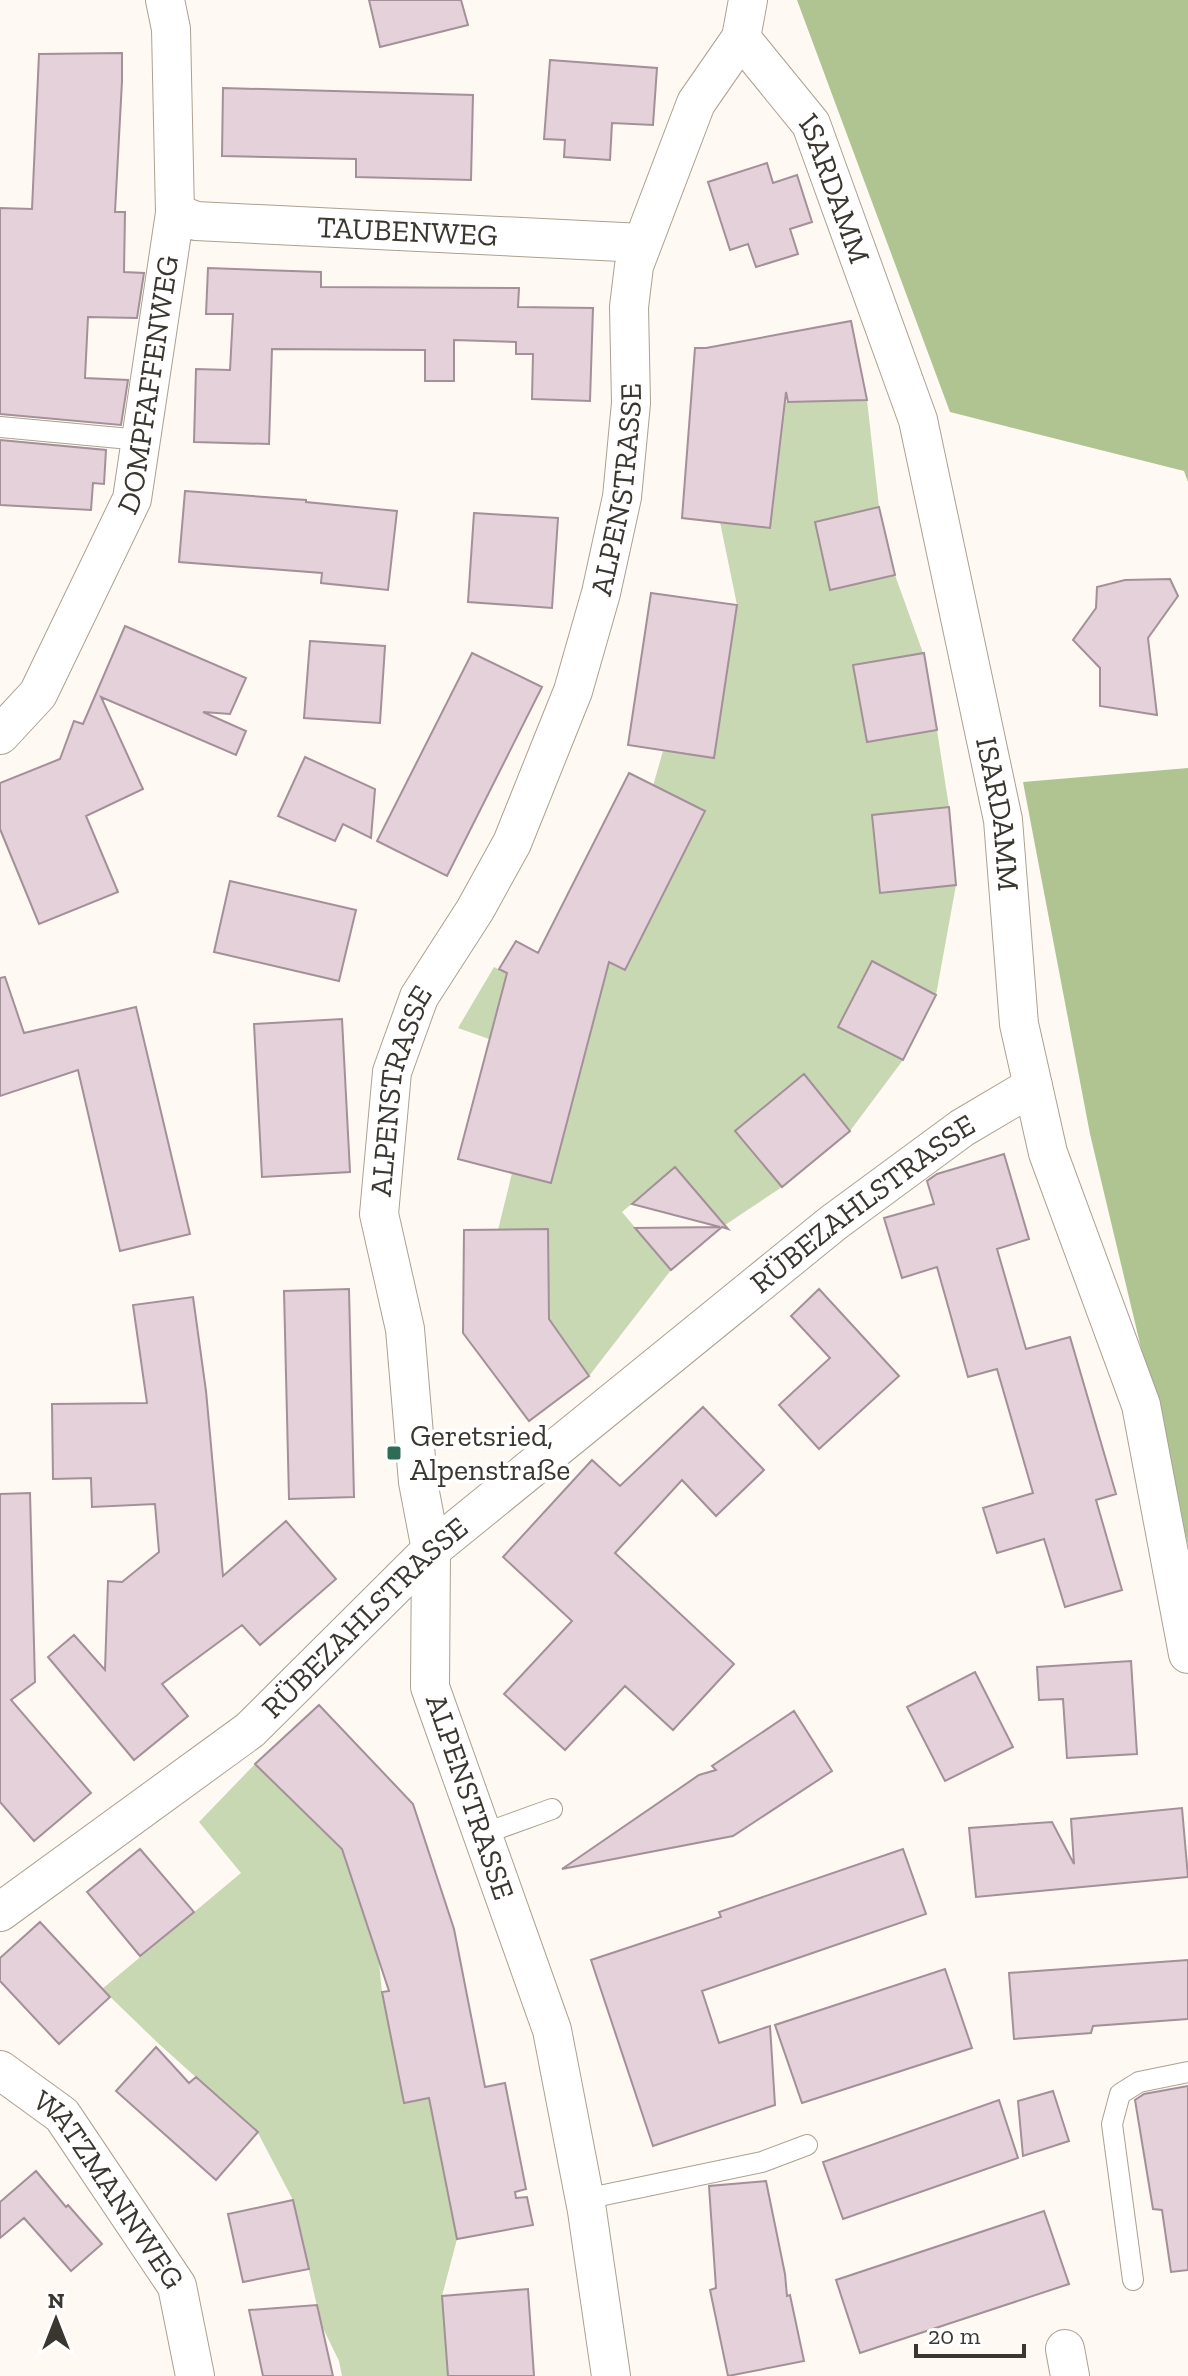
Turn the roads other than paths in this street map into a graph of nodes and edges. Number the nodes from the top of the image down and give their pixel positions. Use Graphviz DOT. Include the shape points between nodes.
graph roads {
  1 [pos="165,0"];
  2 [pos="748,0"];
  3 [pos="741,38"];
  4 [pos="175,213"];
  5 [pos="642,243"];
  6 [pos="0,427"];
  7 [pos="141,440"];
  8 [pos="0,735"];
  9 [pos="1033,1086"];
  10 [pos="431,1550"];
  11 [pos="1188,1654"];
  12 [pos="552,1809"];
  13 [pos="483,1834"];
  14 [pos="0,1912"];
  15 [pos="0,2070"];
  16 [pos="1188,2072"];
  17 [pos="807,2145"];
  18 [pos="585,2199"];
  19 [pos="1133,2280"];
  20 [pos="195,2376"];
  21 [pos="611,2376"];
  1 -- 4 [label="street, DOMPFAFFENWEG" via="171,29"];
  2 -- 3 [label="street"];
  3 -- 5 [label="street, ALPENSTRASSE" via="696,103"];
  3 -- 9 [label="street, ISARDAMM" via="811,124 918,420 1003,820 1019,1024"];
  4 -- 5 [label="street, TAUBENWEG" via="196,221"];
  4 -- 7 [label="street, DOMPFAFFENWEG"];
  5 -- 10 [label="street, ALPENSTRASSE" via="629,307 631,403 622,497 573,691 512,843 419,997 392,1072 379,1214 405,1329 418,1482"];
  6 -- 7 [label="lane"];
  7 -- 8 [label="street, DOMPFAFFENWEG" via="132,499 38,694"];
  9 -- 10 [label="street, RÜBEZAHLSTRASSE" via="962,1128 833,1223"];
  9 -- 11 [label="street, ISARDAMM" via="1048,1153 1141,1405"];
  10 -- 13 [label="street, ALPENSTRASSE" via="430,1687"];
  10 -- 14 [label="street, RÜBEZAHLSTRASSE" via="250,1730"];
  12 -- 13 [label="lane"];
  13 -- 18 [label="street, ALPENSTRASSE" via="552,2030"];
  15 -- 20 [label="street, WATZMANNWEG" via="62,2115 177,2286"];
  16 -- 19 [label="lane" via="1139,2082 1120,2094 1112,2124"];
  17 -- 18 [label="lane" via="762,2162"];
  18 -- 21 [label="street, ALPENSTRASSE"];
}
